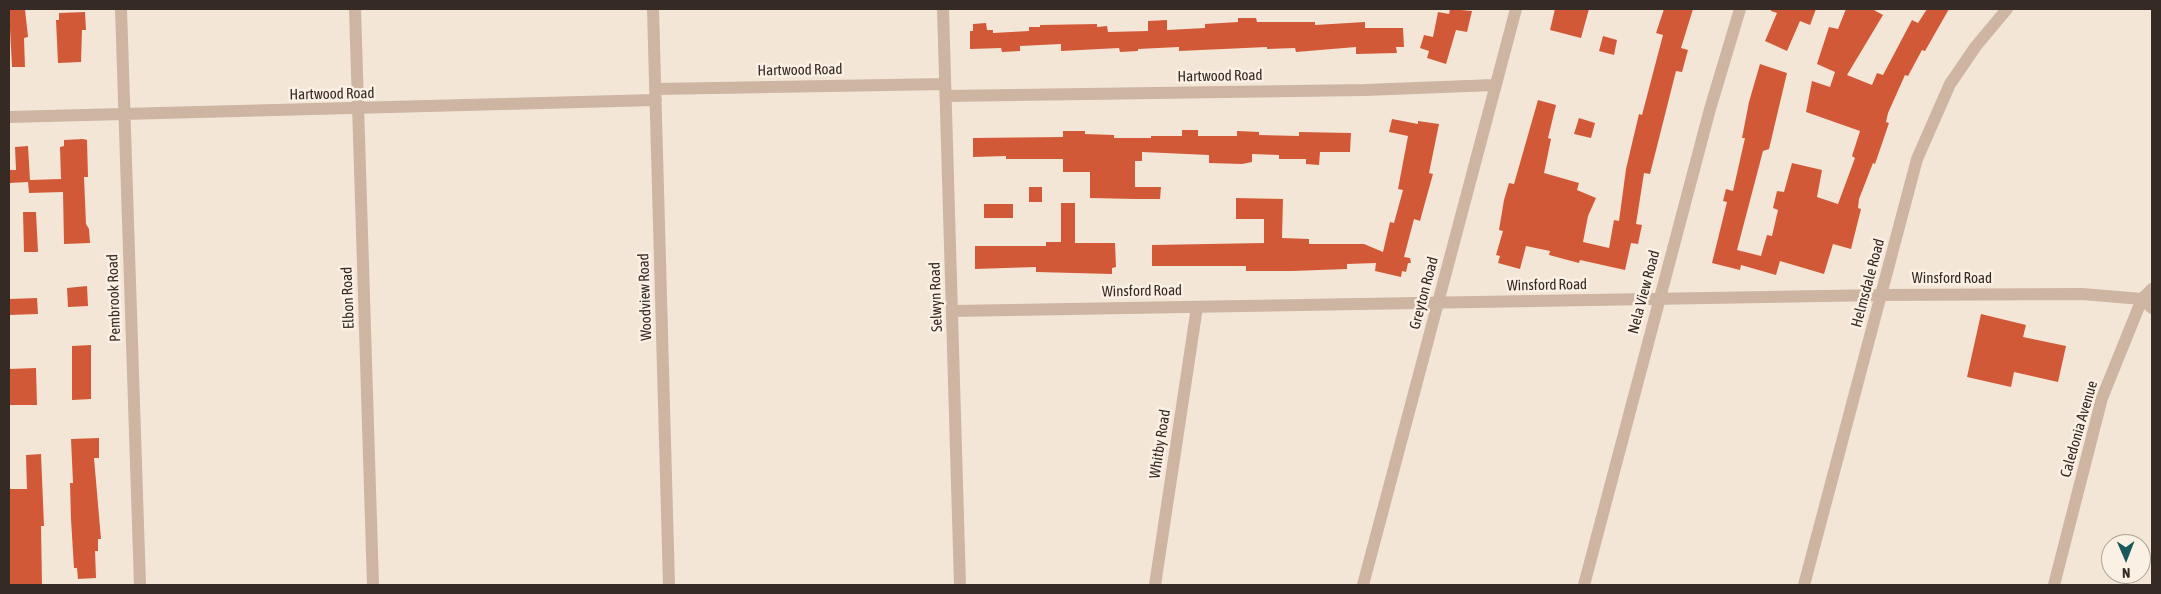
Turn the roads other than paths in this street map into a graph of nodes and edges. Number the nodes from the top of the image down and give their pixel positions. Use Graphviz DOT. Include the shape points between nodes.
graph roads {
  1 [pos="121,9"];
  2 [pos="355,9"];
  3 [pos="653,9"];
  4 [pos="943,9"];
  5 [pos="1516,9"];
  6 [pos="1740,9"];
  7 [pos="2007,9"];
  8 [pos="1494,85"];
  9 [pos="946,90"];
  10 [pos="656,94"];
  11 [pos="358,110"];
  12 [pos="125,114"];
  13 [pos="9,117"];
  14 [pos="2152,289"];
  15 [pos="1881,295"];
  16 [pos="1659,299"];
  17 [pos="2142,299"];
  18 [pos="1439,303"];
  19 [pos="1197,307"];
  20 [pos="2152,308"];
  21 [pos="953,311"];
  22 [pos="140,585"];
  23 [pos="373,585"];
  24 [pos="669,585"];
  25 [pos="960,585"];
  26 [pos="1155,585"];
  27 [pos="1363,585"];
  28 [pos="1584,585"];
  29 [pos="1804,585"];
  30 [pos="2054,585"];
  1 -- 12 [label="street, Pembrook Road"];
  2 -- 11 [label="street, Elbon Road"];
  3 -- 10 [label="street, Woodview Road"];
  4 -- 9 [label="street, Selwyn Road"];
  5 -- 8 [label="street, Greyton Road"];
  6 -- 16 [label="street, Nela View Road"];
  7 -- 15 [label="street, Helmsdale Road" via="1950,84 1917,159"];
  8 -- 9 [label="street, Hartwood Road" via="1366,90"];
  8 -- 18 [label="street, Greyton Road"];
  9 -- 10 [label="street, Hartwood Road"];
  9 -- 21 [label="street, Selwyn Road"];
  10 -- 11 [label="street, Hartwood Road"];
  10 -- 24 [label="street, Woodview Road"];
  11 -- 12 [label="street, Hartwood Road"];
  11 -- 23 [label="street, Elbon Road"];
  12 -- 13 [label="street, Hartwood Road"];
  12 -- 22 [label="street, Pembrook Road"];
  14 -- 17 [label="street, Caledonia Avenue"];
  15 -- 16 [label="street, Winsford Road"];
  15 -- 17 [label="street, Winsford Road" via="2082,294"];
  15 -- 29 [label="street, Helmsdale Road"];
  16 -- 18 [label="street, Winsford Road"];
  16 -- 28 [label="street, Nela View Road"];
  17 -- 20 [label="street"];
  17 -- 30 [label="street, Caledonia Avenue" via="2102,398"];
  18 -- 19 [label="street, Winsford Road"];
  18 -- 27 [label="street, Greyton Road"];
  19 -- 21 [label="street, Winsford Road"];
  19 -- 26 [label="street, Whitby Road"];
  21 -- 25 [label="street, Selwyn Road"];
}
